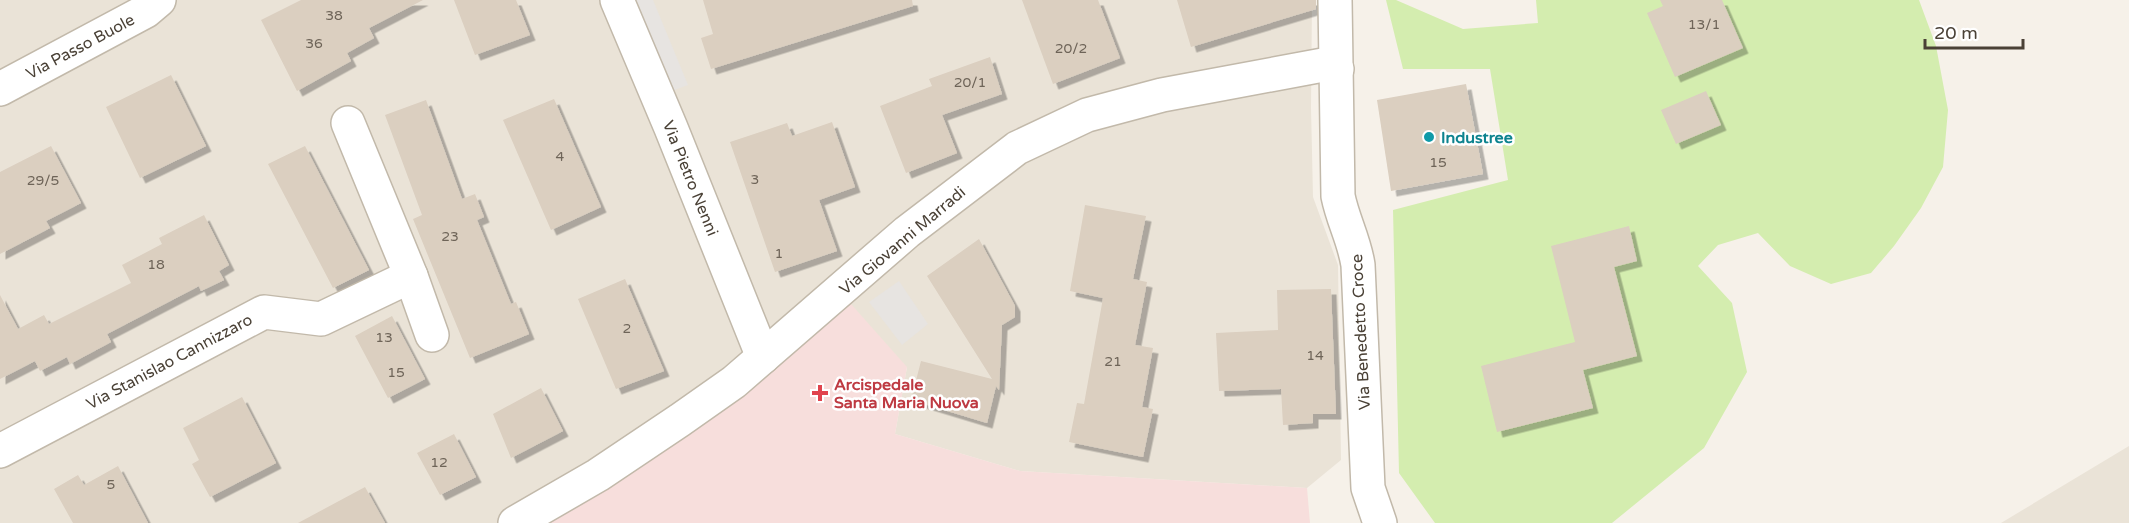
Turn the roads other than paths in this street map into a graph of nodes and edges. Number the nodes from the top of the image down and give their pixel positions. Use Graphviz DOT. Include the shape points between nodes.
graph roads {
  1 [pos="159,0"];
  2 [pos="617,0"];
  3 [pos="1335,0"];
  4 [pos="1337,69"];
  5 [pos="0,89"];
  6 [pos="348,123"];
  7 [pos="411,276"];
  8 [pos="432,335"];
  9 [pos="763,357"];
  10 [pos="0,451"];
  11 [pos="1368,488"];
  12 [pos="515,523"];
  13 [pos="1357,523"];
  14 [pos="1380,523"];
  1 -- 5 [label="street, Via Passo Buole" via="146,11"];
  2 -- 9 [label="street, Via Pietro Nenni"];
  3 -- 4 [label="street, Via Benedetto Croce"];
  4 -- 9 [label="street, Via Giovanni Marradi" via="1323,65 1162,95 1087,115 1017,148 907,232"];
  4 -- 11 [label="street, Via Benedetto Croce" via="1336,180 1341,212 1355,244 1358,264"];
  6 -- 7 [label="street"];
  7 -- 8 [label="street"];
  7 -- 10 [label="street, Via Stanislao Cannizzaro" via="321,319 264,312"];
  9 -- 12 [label="street, Via Giovanni Marradi" via="734,382 598,475"];
  11 -- 13 [label="street, Via Benedetto Croce"];
  11 -- 14 [label="street, Via Benedetto Croce"];
}
